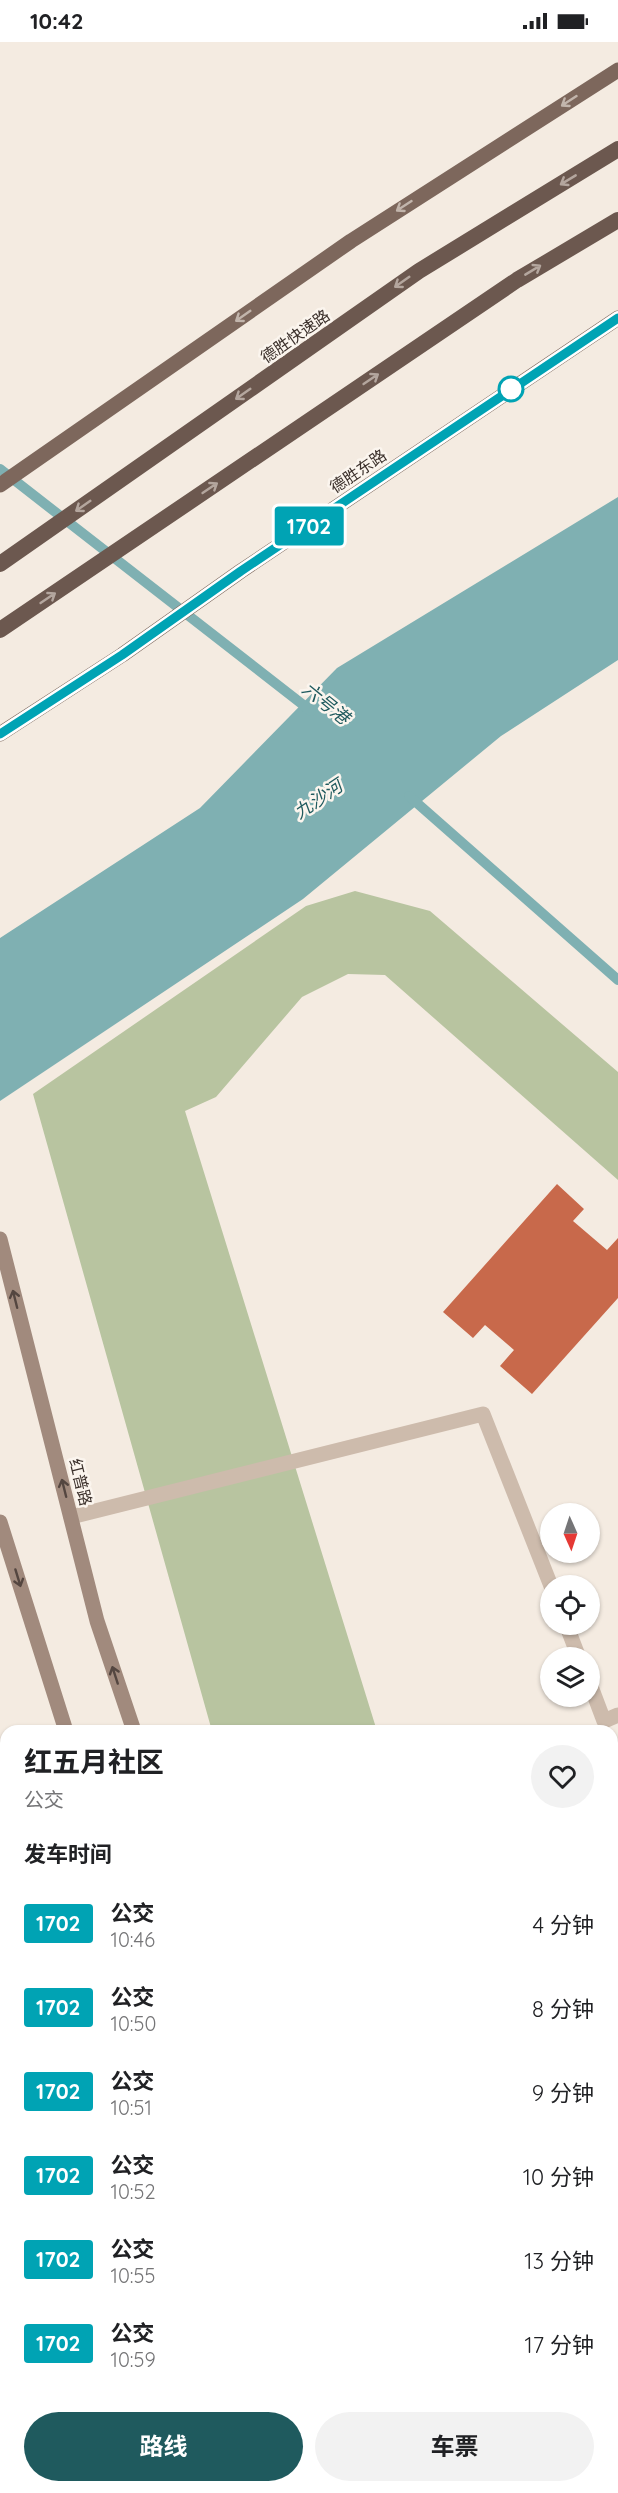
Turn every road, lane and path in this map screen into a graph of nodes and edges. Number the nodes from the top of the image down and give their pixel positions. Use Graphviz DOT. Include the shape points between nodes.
graph roads {
  1 [pos="618,70"];
  2 [pos="618,149"];
  3 [pos="618,220"];
  4 [pos="618,318"];
  5 [pos="0,485"];
  6 [pos="0,564"];
  7 [pos="0,630"];
  8 [pos="0,735"];
  9 [pos="0,1239"];
  10 [pos="71,1517"];
  11 [pos="0,1522"];
  12 [pos="546,1575"];
  13 [pos="599,1707"];
  14 [pos="618,1715"];
  15 [pos="64,1725"];
  16 [pos="132,1725"];
  1 -- 5 [label="main road, one-way" via="351,241"];
  2 -- 6 [label="highway, 德胜快速路, one-way" via="419,271"];
  7 -- 3 [label="highway, one-way" via="517,280"];
  4 -- 8 [label="main road, 德胜东路"];
  10 -- 9 [label="main road, 红普路, one-way"];
  10 -- 12 [label="street" via="483,1414"];
  16 -- 10 [label="main road, 红普路, one-way" via="98,1621"];
  11 -- 15 [label="main road, one-way"];
  13 -- 14 [label="street" via="604,1720"];
}
